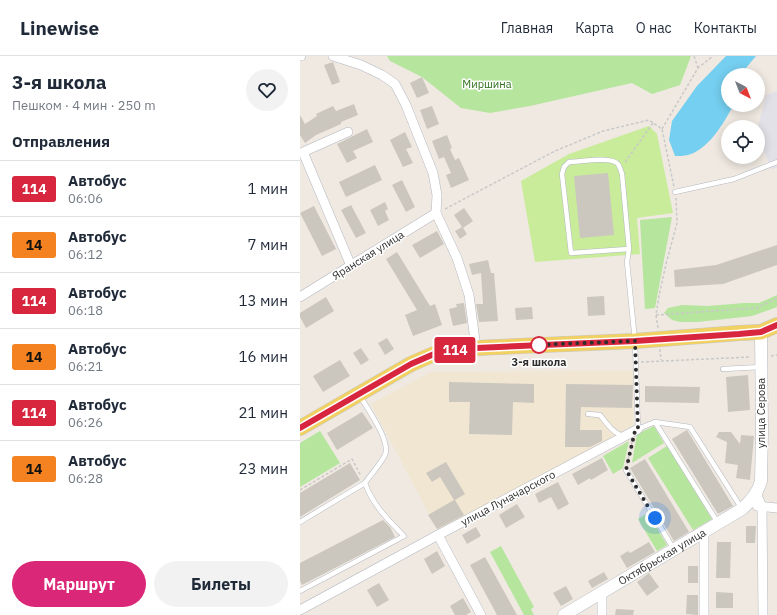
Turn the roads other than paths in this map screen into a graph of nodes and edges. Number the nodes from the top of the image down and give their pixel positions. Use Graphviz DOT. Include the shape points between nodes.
graph roads {
  1 [pos="333,56"];
  2 [pos="348,132"];
  3 [pos="777,162"];
  4 [pos="675,192"];
  5 [pos="436,213"];
  6 [pos="628,249"];
  7 [pos="351,266"];
  8 [pos="300,297"];
  9 [pos="777,325"];
  10 [pos="761,332"];
  11 [pos="635,341"];
  12 [pos="476,348"];
  13 [pos="761,362"];
  14 [pos="723,369"];
  15 [pos="359,394"];
  16 [pos="588,414"];
  17 [pos="655,422"];
  18 [pos="300,428"];
  19 [pos="636,430"];
  20 [pos="626,436"];
  21 [pos="626,470"];
  22 [pos="365,483"];
  23 [pos="756,494"];
  24 [pos="745,506"];
  25 [pos="762,507"];
  26 [pos="777,508"];
  27 [pos="300,522"];
  28 [pos="719,523"];
  29 [pos="704,531"];
  30 [pos="438,535"];
  31 [pos="674,550"];
  32 [pos="300,591"];
  33 [pos="602,593"];
  34 [pos="300,610"];
  35 [pos="481,615"];
  36 [pos="564,615"];
  37 [pos="602,615"];
  38 [pos="704,615"];
  39 [pos="763,615"];
  1 -- 5 [label="street" via="361,65 395,84 433,173 437,196"];
  2 -- 7 [label="street" via="303,152"];
  3 -- 4 [label="lane" via="734,179"];
  5 -- 7 [label="street, Яранская улица"];
  5 -- 12 [label="street" via="457,258 470,295"];
  6 -- 6 [label="lane" via="622,174 618,164 609,160 570,162 564,166 562,174 571,253"];
  6 -- 11 [label="lane"];
  7 -- 8 [label="street, Яранская улица"];
  9 -- 10 [label="main road"];
  10 -- 11 [label="main road"];
  10 -- 13 [label="street, улица Серова"];
  11 -- 12 [label="main road"];
  11 -- 19 [label="lane"];
  12 -- 15 [label="main road" via="434,354"];
  13 -- 14 [label="lane"];
  13 -- 23 [label="street, улица Серова" via="761,480"];
  15 -- 18 [label="main road"];
  15 -- 22 [label="lane" via="386,445 385,454"];
  16 -- 20 [label="lane" via="600,415 608,426"];
  17 -- 19 [label="lane"];
  17 -- 24 [label="lane" via="690,427"];
  17 -- 28 [label="lane"];
  19 -- 20 [label="street, улица Луначарского"];
  20 -- 30 [label="street, улица Луначарского"];
  21 -- 31 [label="lane"];
  22 -- 27 [label="lane"];
  22 -- 32 [label="lane" via="382,512 404,536"];
  23 -- 24 [label="street, Октябрьская улица"];
  23 -- 25 [label="street"];
  24 -- 25 [label="street"];
  24 -- 28 [label="street, Октябрьская улица"];
  25 -- 26 [label="street"];
  25 -- 39 [label="street"];
  28 -- 29 [label="street, Октябрьская улица"];
  29 -- 31 [label="street, Октябрьская улица"];
  29 -- 38 [label="street"];
  30 -- 34 [label="street, улица Луначарского"];
  30 -- 35 [label="street"];
  31 -- 33 [label="street, Октябрьская улица"];
  33 -- 36 [label="street, Октябрьская улица"];
  33 -- 37 [label="street"];
}
